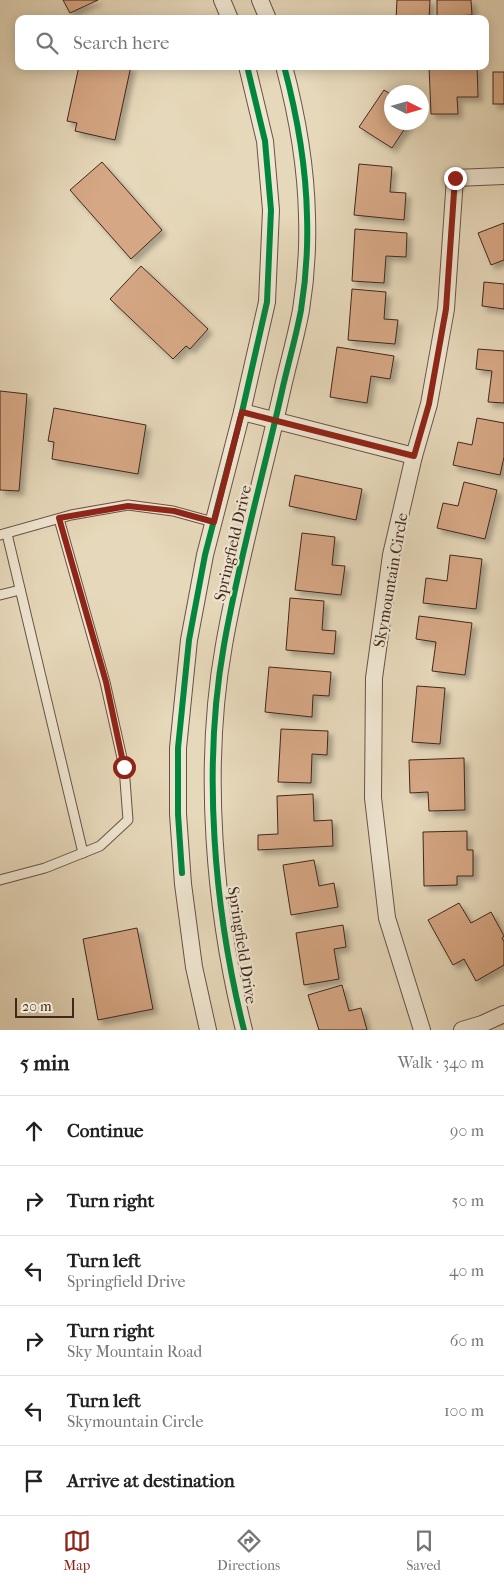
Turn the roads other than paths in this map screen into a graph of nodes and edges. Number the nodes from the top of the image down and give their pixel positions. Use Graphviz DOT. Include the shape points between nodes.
graph roads {
  1 [pos="222,0"];
  2 [pos="260,0"];
  3 [pos="228,15"];
  4 [pos="266,15"];
  5 [pos="248,70"];
  6 [pos="285,70"];
  7 [pos="504,176"];
  8 [pos="242,412"];
  9 [pos="276,420"];
  10 [pos="414,456"];
  11 [pos="59,518"];
  12 [pos="214,522"];
  13 [pos="3,534"];
  14 [pos="20,590"];
  15 [pos="0,595"];
  16 [pos="83,853"];
  17 [pos="0,880"];
  18 [pos="504,1014"];
  19 [pos="208,1030"];
  20 [pos="244,1030"];
  21 [pos="422,1030"];
  22 [pos="462,1030"];
  1 -- 3 [label="street"];
  2 -- 4 [label="street"];
  5 -- 8 [label="street, Springfield Drive" via="265,141 271,210 267,302"];
  6 -- 9 [label="street, Springfield Drive" via="303,162 306,264 301,310"];
  7 -- 10 [label="street, Skymountain Circle" via="455,178 446,309 429,404"];
  8 -- 9 [label="street"];
  8 -- 12 [label="street, Springfield Drive"];
  9 -- 10 [label="street"];
  9 -- 20 [label="street, Springfield Drive" via="239,565 223,647 212,754 217,872 234,990"];
  10 -- 21 [label="street, Skymountain Circle" via="391,555 374,678 373,798 387,918"];
  11 -- 12 [label="lane" via="128,506 174,511"];
  11 -- 13 [label="lane"];
  11 -- 16 [label="lane" via="106,682 124,767 128,820 100,846"];
  12 -- 19 [label="street, Springfield Drive" via="188,640 178,748 183,884 194,967"];
  13 -- 14 [label="lane"];
  14 -- 15 [label="lane"];
  14 -- 16 [label="lane"];
  16 -- 17 [label="lane" via="45,868"];
  18 -- 22 [label="street"];
}
